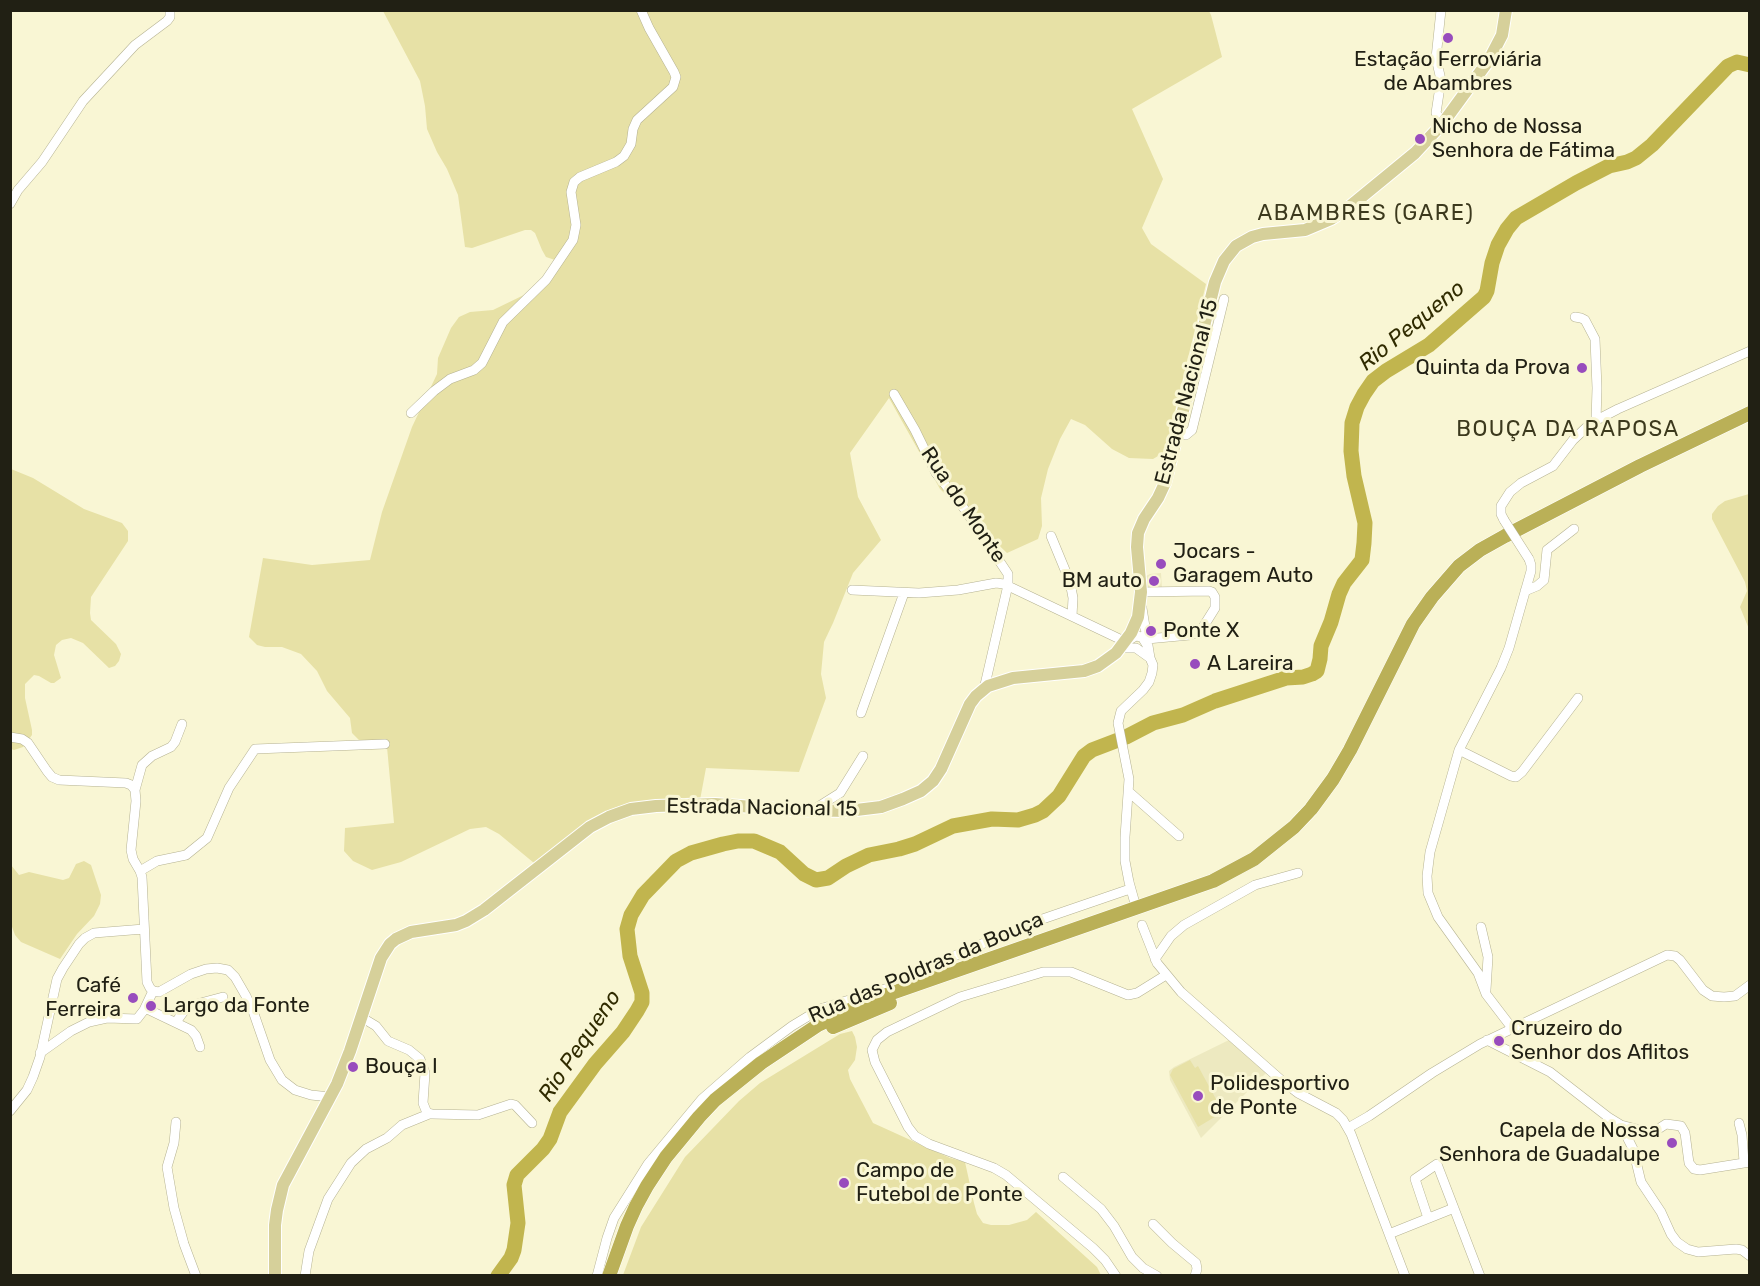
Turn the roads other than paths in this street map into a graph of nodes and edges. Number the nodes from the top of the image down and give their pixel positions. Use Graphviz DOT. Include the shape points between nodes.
graph roads {
  1 [pos="170,10"];
  2 [pos="641,10"];
  3 [pos="1441,10"];
  4 [pos="1506,10"];
  5 [pos="1443,123"];
  6 [pos="10,204"];
  7 [pos="1224,299"];
  8 [pos="1575,317"];
  9 [pos="1749,351"];
  10 [pos="894,394"];
  11 [pos="411,413"];
  12 [pos="1749,413"];
  13 [pos="1596,421"];
  14 [pos="1749,422"];
  15 [pos="1177,434"];
  16 [pos="1574,529"];
  17 [pos="1051,536"];
  18 [pos="1008,585"];
  19 [pos="852,590"];
  20 [pos="1525,591"];
  21 [pos="904,592"];
  22 [pos="1141,597"];
  23 [pos="1072,615"];
  24 [pos="1129,638"];
  25 [pos="1147,649"];
  26 [pos="984,689"];
  27 [pos="1578,699"];
  28 [pos="861,713"];
  29 [pos="182,724"];
  30 [pos="10,737"];
  31 [pos="385,744"];
  32 [pos="1459,750"];
  33 [pos="863,756"];
  34 [pos="135,790"];
  35 [pos="1129,792"];
  36 [pos="812,811"];
  37 [pos="1179,836"];
  38 [pos="140,871"];
  39 [pos="1298,873"];
  40 [pos="1130,889"];
  41 [pos="1136,907"];
  42 [pos="1142,925"];
  43 [pos="1481,927"];
  44 [pos="144,929"];
  45 [pos="1155,959"];
  46 [pos="1166,975"];
  47 [pos="1747,987"];
  48 [pos="153,991"];
  49 [pos="1486,994"];
  50 [pos="223,996"];
  51 [pos="145,1008"];
  52 [pos="361,1017"];
  53 [pos="176,1022"];
  54 [pos="1508,1030"];
  55 [pos="1487,1040"];
  56 [pos="200,1047"];
  57 [pos="1508,1051"];
  58 [pos="40,1053"];
  59 [pos="330,1096"];
  60 [pos="10,1111"];
  61 [pos="429,1114"];
  62 [pos="176,1122"];
  63 [pos="532,1123"];
  64 [pos="1739,1123"];
  65 [pos="1621,1125"];
  66 [pos="1348,1128"];
  67 [pos="1747,1162"];
  68 [pos="1063,1177"];
  69 [pos="1454,1208"];
  70 [pos="1428,1218"];
  71 [pos="1153,1224"];
  72 [pos="1389,1234"];
  73 [pos="1749,1256"];
  74 [pos="1197,1274"];
  75 [pos="196,1275"];
  76 [pos="274,1275"];
  77 [pos="305,1275"];
  78 [pos="597,1275"];
  79 [pos="609,1275"];
  80 [pos="618,1275"];
  81 [pos="1116,1275"];
  82 [pos="1157,1275"];
  83 [pos="1405,1275"];
  84 [pos="1480,1275"];
  1 -- 6 [label="street" via="167,21 137,44 78,107"];
  2 -- 11 [label="street" via="676,76 673,87 637,120 624,156 574,182 573,240 546,280 503,322 482,363 450,379"];
  3 -- 5 [label="street" via="1436,58 1441,80 1436,113"];
  4 -- 5 [label="main road, Estrada Nacional 15" via="1502,35 1492,56"];
  5 -- 15 [label="main road, Estrada Nacional 15" via="1412,156 1331,219 1305,230 1256,236 1230,252 1217,277"];
  7 -- 15 [label="street" via="1192,430 1185,435"];
  8 -- 13 [label="street" via="1585,320 1595,339"];
  9 -- 13 [label="street"];
  10 -- 18 [label="street, Rua do Monte" via="936,473 1004,567"];
  12 -- 79 [label="highway" via="1505,536 1459,566 1413,624 1333,779 1302,818 1254,859 1201,885 869,1000 818,1025 761,1063 715,1101 666,1157 636,1206"];
  13 -- 20 [label="street, bridge" via="1579,434 1553,466 1521,483 1501,506 1504,520 1529,559 1531,568"];
  14 -- 80 [label="highway" via="1537,528 1466,571 1419,630 1333,792 1305,826 1266,861 1208,890 855,1017 822,1033 753,1080 705,1123 669,1167 642,1214"];
  15 -- 22 [label="main road, Estrada Nacional 15" via="1163,488 1138,533"];
  16 -- 20 [label="street" via="1547,550 1544,580"];
  17 -- 23 [label="street" via="1070,582"];
  18 -- 21 [label="street"];
  18 -- 23 [label="street"];
  18 -- 26 [label="street"];
  19 -- 21 [label="street"];
  20 -- 32 [label="street" via="1506,658"];
  21 -- 28 [label="street"];
  22 -- 24 [label="main road, Estrada Nacional 15"];
  22 -- 25 [label="street"];
  22 -- 25 [label="street" via="1209,591 1215,597 1215,608 1200,632"];
  23 -- 24 [label="street"];
  24 -- 25 [label="street" via="1133,647"];
  24 -- 25 [label="street" via="1142,637"];
  24 -- 26 [label="main road" via="1105,662 1084,671 1007,679"];
  25 -- 35 [label="street" via="1153,669 1151,678 1119,714"];
  26 -- 36 [label="main road, Estrada Nacional 15" via="970,704 941,769 928,786 881,807"];
  27 -- 32 [label="street" via="1516,777"];
  29 -- 34 [label="street" via="171,747 145,762"];
  30 -- 34 [label="street" via="28,743 52,777 59,780 126,783"];
  31 -- 38 [label="street" via="255,749 229,788 207,838 186,855 158,861"];
  32 -- 49 [label="street" via="1430,852 1427,885 1438,917 1478,973"];
  33 -- 36 [label="street" via="840,793"];
  34 -- 38 [label="street" via="131,850"];
  35 -- 37 [label="street"];
  35 -- 40 [label="street" via="1125,846"];
  36 -- 52 [label="main road, Estrada Nacional 15" via="705,804 643,807 609,817 466,921 411,932 396,939 381,958"];
  38 -- 44 [label="street"];
  39 -- 45 [label="street" via="1255,885 1184,925 1173,933"];
  40 -- 41 [label="street"];
  40 -- 78 [label="street, Rua das Poldras da Bouça" via="1033,922 894,985 820,1009 776,1038 702,1099 648,1164 614,1218"];
  42 -- 45 [label="street"];
  43 -- 49 [label="street" via="1488,957"];
  44 -- 48 [label="street" via="147,982"];
  44 -- 58 [label="street" via="98,933 80,942 57,979"];
  45 -- 46 [label="street"];
  46 -- 66 [label="street" via="1281,1080 1338,1115"];
  46 -- 81 [label="street" via="1128,995 1071,972 1043,972 960,997 887,1032 872,1050 874,1061 915,1136 1006,1174 1093,1248"];
  47 -- 54 [label="street" via="1732,997 1711,995 1680,960 1669,955"];
  48 -- 51 [label="street"];
  48 -- 59 [label="street" via="159,992 206,969 228,970 246,996 270,1060 282,1080 295,1090"];
  49 -- 54 [label="street"];
  50 -- 53 [label="street" via="193,1005"];
  51 -- 53 [label="street"];
  51 -- 58 [label="street" via="133,1020 107,1018 89,1022"];
  52 -- 59 [label="main road, Estrada Nacional 15"];
  52 -- 61 [label="street" via="376,1026 388,1041 420,1059 425,1073 423,1103"];
  53 -- 56 [label="street" via="193,1032"];
  54 -- 55 [label="street"];
  54 -- 57 [label="street"];
  55 -- 57 [label="street"];
  55 -- 66 [label="street"];
  57 -- 65 [label="street" via="1553,1074"];
  58 -- 60 [label="street" via="30,1083"];
  59 -- 76 [label="main road, Estrada Nacional 15" via="283,1185 275,1225"];
  61 -- 63 [label="street" via="478,1115 511,1104"];
  61 -- 77 [label="street" via="402,1125 351,1163 328,1199 310,1247"];
  62 -- 75 [label="street" via="167,1167 179,1226"];
  64 -- 67 [label="street"];
  65 -- 67 [label="street" via="1651,1133 1666,1124 1681,1126 1690,1166 1699,1170"];
  65 -- 73 [label="street" via="1633,1149 1641,1182 1677,1242 1698,1252 1736,1249"];
  66 -- 72 [label="street"];
  68 -- 82 [label="street" via="1100,1208 1132,1257"];
  69 -- 70 [label="street"];
  69 -- 70 [label="street" via="1437,1164 1415,1179"];
  69 -- 84 [label="street"];
  70 -- 72 [label="street"];
  71 -- 74 [label="street" via="1194,1261"];
  72 -- 83 [label="street"];
}
